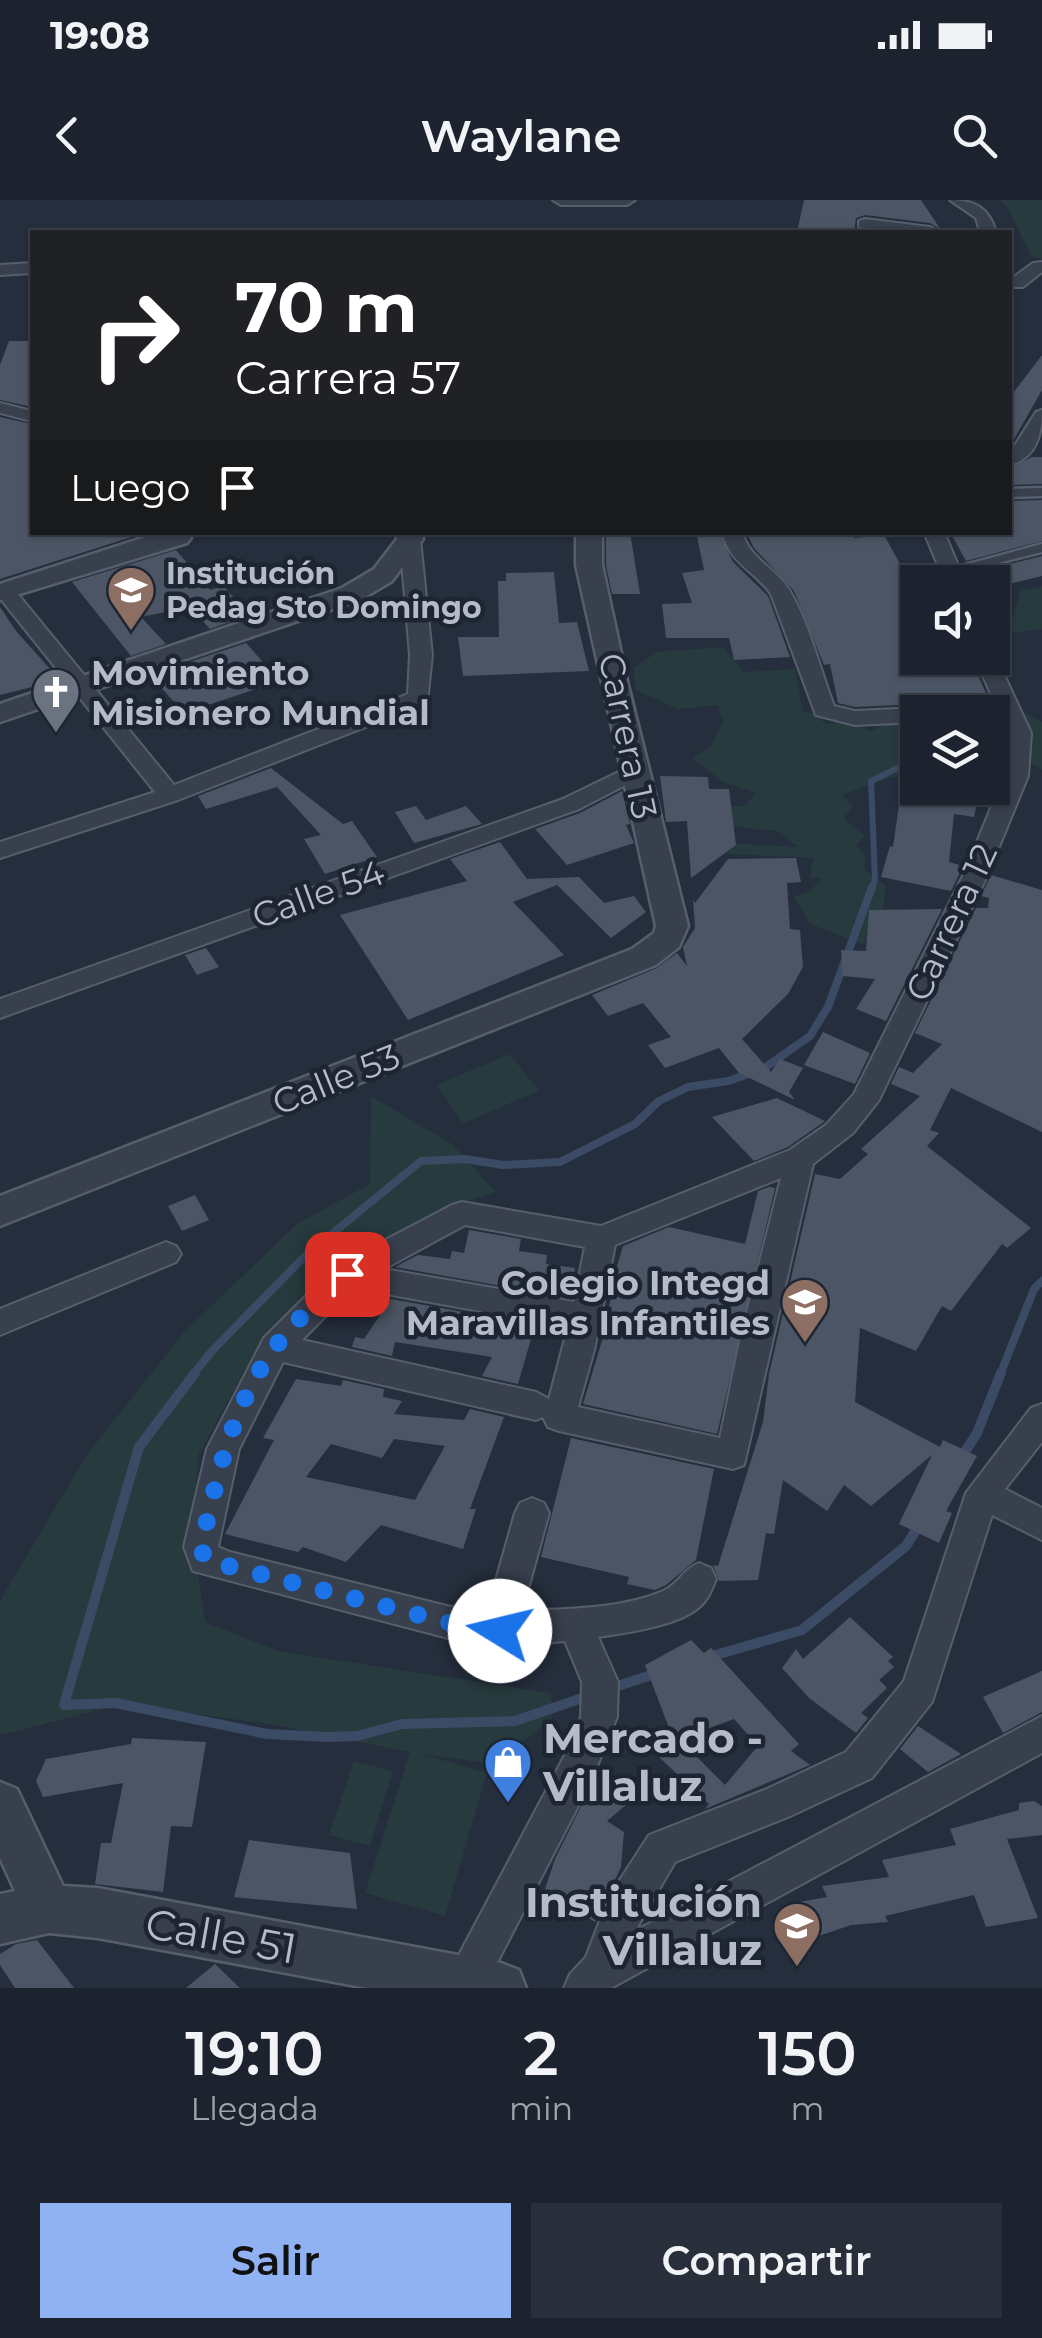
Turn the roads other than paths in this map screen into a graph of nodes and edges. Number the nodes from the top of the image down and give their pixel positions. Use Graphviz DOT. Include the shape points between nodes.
graph roads {
  1 [pos="561,200"];
  2 [pos="627,200"];
  3 [pos="963,202"];
  4 [pos="865,224"];
  5 [pos="914,230"];
  6 [pos="987,230"];
  7 [pos="1039,266"];
  8 [pos="30,268"];
  9 [pos="0,270"];
  10 [pos="1012,284"];
  11 [pos="0,408"];
  12 [pos="30,416"];
  13 [pos="1042,416"];
  14 [pos="1012,458"];
  15 [pos="1042,492"];
  16 [pos="1012,493"];
  17 [pos="180,535"];
  18 [pos="589,535"];
  19 [pos="733,535"];
  20 [pos="935,535"];
  21 [pos="409,536"];
  22 [pos="1042,548"];
  23 [pos="947,565"];
  24 [pos="989,565"];
  25 [pos="2,591"];
  26 [pos="83,684"];
  27 [pos="1010,709"];
  28 [pos="0,712"];
  29 [pos="900,715"];
  30 [pos="634,772"];
  31 [pos="1010,791"];
  32 [pos="170,795"];
  33 [pos="1004,805"];
  34 [pos="0,850"];
  35 [pos="668,938"];
  36 [pos="0,1010"];
  37 [pos="800,1158"];
  38 [pos="0,1211"];
  39 [pos="602,1238"];
  40 [pos="166,1254"];
  41 [pos="347,1274"];
  42 [pos="574,1315"];
  43 [pos="0,1322"];
  44 [pos="275,1347"];
  45 [pos="547,1412"];
  46 [pos="1042,1418"];
  47 [pos="982,1493"];
  48 [pos="532,1514"];
  49 [pos="1042,1525"];
  50 [pos="699,1579"];
  51 [pos="576,1625"];
  52 [pos="500,1631"];
  53 [pos="1042,1734"];
  54 [pos="0,1806"];
  55 [pos="49,1909"];
  56 [pos="0,1919"];
  57 [pos="593,1979"];
  58 [pos="483,1985"];
  1 -- 2 [label="street"];
  3 -- 6 [label="street" via="983,216"];
  4 -- 5 [label="street"];
  7 -- 10 [label="street"];
  8 -- 9 [label="street"];
  11 -- 12 [label="street"];
  13 -- 14 [label="street" via="1020,456"];
  15 -- 16 [label="street"];
  17 -- 25 [label="street"];
  18 -- 30 [label="street, Carrera 13"];
  19 -- 29 [label="street" via="738,553 782,594 822,708 844,718"];
  20 -- 23 [label="street"];
  21 -- 26 [label="street" via="383,574 352,594"];
  21 -- 32 [label="street" via="422,692 405,706"];
  22 -- 24 [label="street"];
  25 -- 26 [label="street"];
  26 -- 28 [label="street"];
  26 -- 32 [label="street"];
  27 -- 31 [label="street, Carrera 12" via="1022,752"];
  30 -- 35 [label="street, Carrera 13" via="672,926"];
  30 -- 36 [label="street, Calle 54" via="572,804"];
  32 -- 34 [label="street"];
  33 -- 37 [label="street, Carrera 12" via="864,1100 831,1140"];
  35 -- 38 [label="street, Calle 53" via="625,964"];
  37 -- 39 [label="street, Carrera 12"];
  37 -- 45 [label="street" via="733,1456"];
  39 -- 41 [label="street" via="462,1213"];
  39 -- 45 [label="street" via="579,1350"];
  40 -- 43 [label="street"];
  41 -- 42 [label="street"];
  41 -- 44 [label="street"];
  44 -- 45 [label="street"];
  44 -- 52 [label="street" via="223,1449 201,1547 205,1560"];
  46 -- 47 [label="street"];
  47 -- 49 [label="street"];
  47 -- 57 [label="street" via="918,1690 858,1765 662,1848 623,1911"];
  48 -- 52 [label="street"];
  50 -- 51 [label="street" via="674,1604"];
  51 -- 52 [label="street"];
  51 -- 58 [label="street" via="600,1682 599,1717"];
  53 -- 57 [label="street"];
  54 -- 55 [label="street"];
  55 -- 56 [label="street, Calle 51"];
  55 -- 58 [label="street, Calle 51"];
}
